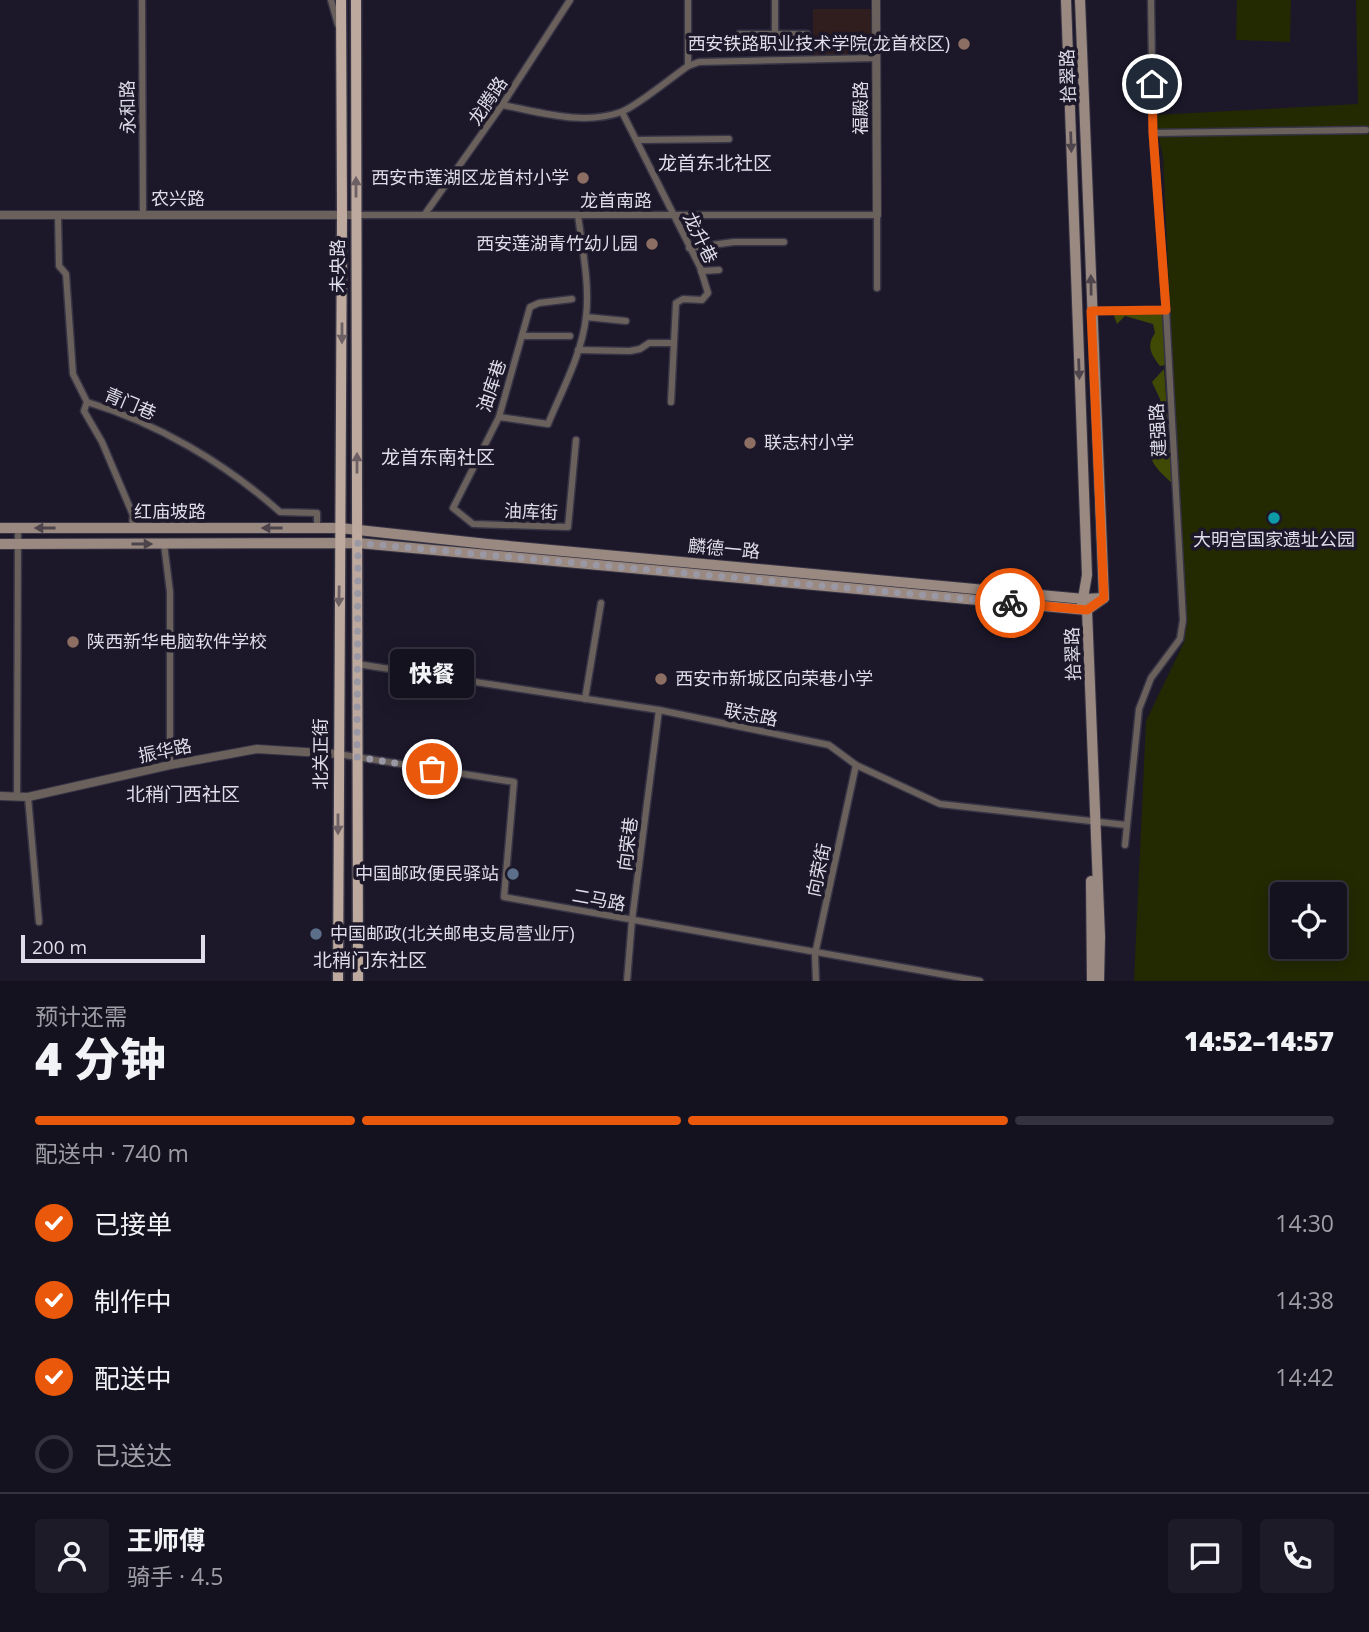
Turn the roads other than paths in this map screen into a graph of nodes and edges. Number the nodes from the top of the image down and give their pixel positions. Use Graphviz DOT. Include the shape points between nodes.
graph roads {
  1 [pos="142,0"];
  2 [pos="331,0"];
  3 [pos="341,0"];
  4 [pos="356,0"];
  5 [pos="570,0"];
  6 [pos="688,0"];
  7 [pos="775,0"];
  8 [pos="876,0"];
  9 [pos="1066,0"];
  10 [pos="1080,0"];
  11 [pos="1151,0"];
  12 [pos="740,34"];
  13 [pos="775,34"];
  14 [pos="807,34"];
  15 [pos="341,44"];
  16 [pos="876,58"];
  17 [pos="688,66"];
  18 [pos="502,106"];
  19 [pos="622,112"];
  20 [pos="1366,130"];
  21 [pos="1153,133"];
  22 [pos="729,139"];
  23 [pos="637,141"];
  24 [pos="143,214"];
  25 [pos="342,214"];
  26 [pos="425,214"];
  27 [pos="0,215"];
  28 [pos="58,215"];
  29 [pos="356,215"];
  30 [pos="578,215"];
  31 [pos="673,215"];
  32 [pos="877,215"];
  33 [pos="783,242"];
  34 [pos="689,248"];
  35 [pos="719,270"];
  36 [pos="701,271"];
  37 [pos="877,288"];
  38 [pos="572,299"];
  39 [pos="1166,310"];
  40 [pos="1091,311"];
  41 [pos="586,317"];
  42 [pos="626,321"];
  43 [pos="570,335"];
  44 [pos="522,336"];
  45 [pos="673,343"];
  46 [pos="578,350"];
  47 [pos="87,402"];
  48 [pos="671,402"];
  49 [pos="499,417"];
  50 [pos="576,440"];
  51 [pos="453,508"];
  52 [pos="0,528"];
  53 [pos="18,528"];
  54 [pos="132,528"];
  55 [pos="317,528"];
  56 [pos="340,528"];
  57 [pos="358,537"];
  58 [pos="0,544"];
  59 [pos="19,544"];
  60 [pos="164,544"];
  61 [pos="340,544"];
  62 [pos="1104,598"];
  63 [pos="601,603"];
  64 [pos="1084,606"];
  65 [pos="357,664"];
  66 [pos="585,699"];
  67 [pos="659,710"];
  68 [pos="338,754"];
  69 [pos="357,757"];
  70 [pos="170,765"];
  71 [pos="856,765"];
  72 [pos="0,796"];
  73 [pos="18,797"];
  74 [pos="28,797"];
  75 [pos="1092,822"];
  76 [pos="1126,825"];
  77 [pos="1125,845"];
  78 [pos="632,920"];
  79 [pos="39,922"];
  80 [pos="815,954"];
  81 [pos="338,981"];
  82 [pos="358,981"];
  83 [pos="627,981"];
  84 [pos="817,981"];
  85 [pos="980,981"];
  86 [pos="1092,981"];
  87 [pos="1099,981"];
  1 -- 24 [label="street, 永和路"];
  2 -- 15 [label="street"];
  3 -- 15 [label="main road, 未央路"];
  29 -- 4 [label="main road, 未央路, one-way"];
  5 -- 18 [label="street, 龙腾路"];
  6 -- 17 [label="street"];
  7 -- 13 [label="street"];
  8 -- 16 [label="street, 福殿路"];
  9 -- 64 [label="main road, 拾翠路, one-way" via="1087,575"];
  40 -- 10 [label="main road, 拾翠路, one-way"];
  11 -- 21 [label="street, 建强路"];
  12 -- 13 [label="street"];
  13 -- 14 [label="street"];
  15 -- 25 [label="main road, 未央路"];
  16 -- 17 [label="street" via="709,61"];
  16 -- 32 [label="street, 福殿路"];
  17 -- 19 [label="street"];
  18 -- 19 [label="street" via="571,118"];
  18 -- 26 [label="street, 龙腾路"];
  19 -- 23 [label="street, 龙升巷"];
  20 -- 21 [label="street"];
  21 -- 39 [label="street, 建强路"];
  22 -- 23 [label="street"];
  23 -- 31 [label="street, 龙升巷"];
  24 -- 25 [label="street, 农兴路"];
  24 -- 28 [label="street, 农兴路"];
  25 -- 29 [label="street, 农兴路"];
  25 -- 56 [label="main road, 未央路, one-way"];
  26 -- 29 [label="street, 龙首南路"];
  26 -- 30 [label="street, 龙首南路"];
  27 -- 28 [label="street, 农兴路"];
  28 -- 47 [label="street, 青门巷" via="59,267 66,274 73,374"];
  57 -- 29 [label="main road, 未央路, one-way"];
  30 -- 31 [label="street, 龙首南路"];
  30 -- 41 [label="street"];
  31 -- 32 [label="street, 龙首南路"];
  31 -- 34 [label="street, 龙升巷"];
  32 -- 37 [label="street"];
  33 -- 34 [label="street"];
  34 -- 36 [label="street, 龙升巷"];
  35 -- 36 [label="street"];
  36 -- 45 [label="street, 龙升巷" via="708,293 702,300 676,303"];
  38 -- 44 [label="street, 油库巷" via="531,306"];
  39 -- 40 [label="street"];
  39 -- 76 [label="street, 建强路" via="1183,620 1180,639 1151,678 1139,709"];
  40 -- 62 [label="main road, 拾翠路"];
  41 -- 42 [label="street"];
  41 -- 46 [label="street"];
  43 -- 44 [label="street"];
  44 -- 49 [label="street, 油库巷"];
  45 -- 46 [label="street" via="649,343 630,351"];
  45 -- 48 [label="street, 龙升巷"];
  46 -- 49 [label="street" via="548,424"];
  47 -- 54 [label="street" via="84,411 133,515"];
  47 -- 55 [label="street, 青门巷" via="120,412 187,445 251,486 280,512 317,513"];
  49 -- 51 [label="street, 油库巷"];
  50 -- 51 [label="street, 油库街" via="568,527 473,524"];
  52 -- 53 [label="main road, 红庙坡路"];
  54 -- 53 [label="main road, 红庙坡路, one-way"];
  53 -- 59 [label="street"];
  55 -- 54 [label="main road, 红庙坡路, one-way"];
  55 -- 56 [label="main road, 红庙坡路"];
  56 -- 57 [label="main road, 麟德一路"];
  56 -- 61 [label="main road, 北关正街"];
  57 -- 61 [label="main road, 麟德一路"];
  57 -- 64 [label="main road, 麟德一路"];
  57 -- 65 [label="main road, 北关正街"];
  58 -- 59 [label="main road, 红庙坡路"];
  59 -- 60 [label="main road, 红庙坡路, one-way"];
  59 -- 73 [label="street"];
  60 -- 61 [label="main road, 红庙坡路"];
  60 -- 70 [label="street" via="170,592"];
  61 -- 68 [label="main road, 北关正街, one-way"];
  62 -- 64 [label="main road, 麟德一路"];
  63 -- 66 [label="street"];
  64 -- 75 [label="main road, 拾翠路"];
  65 -- 66 [label="street, 联志路"];
  65 -- 69 [label="main road, 北关正街"];
  66 -- 67 [label="street, 联志路"];
  67 -- 71 [label="street, 联志路" via="829,744"];
  67 -- 78 [label="street, 向荣巷"];
  68 -- 69 [label="street, 二马路"];
  68 -- 70 [label="street, 振华路" via="257,749"];
  68 -- 81 [label="main road, 北关正街, one-way"];
  69 -- 78 [label="street, 二马路" via="514,782 504,897"];
  69 -- 82 [label="main road, 北关正街"];
  70 -- 74 [label="street, 振华路"];
  71 -- 75 [label="street, 联志路" via="940,804"];
  71 -- 80 [label="street, 向荣街"];
  72 -- 73 [label="street, 振华路"];
  73 -- 74 [label="street, 振华路"];
  74 -- 79 [label="street"];
  75 -- 76 [label="street, 联志路"];
  75 -- 86 [label="main road, 拾翠路"];
  75 -- 87 [label="main road, 拾翠路"];
  76 -- 77 [label="street, 建强路"];
  78 -- 80 [label="street, 二马路"];
  78 -- 83 [label="street, 向荣巷"];
  80 -- 84 [label="street, 向荣街"];
  80 -- 85 [label="street, 二马路"];
}
